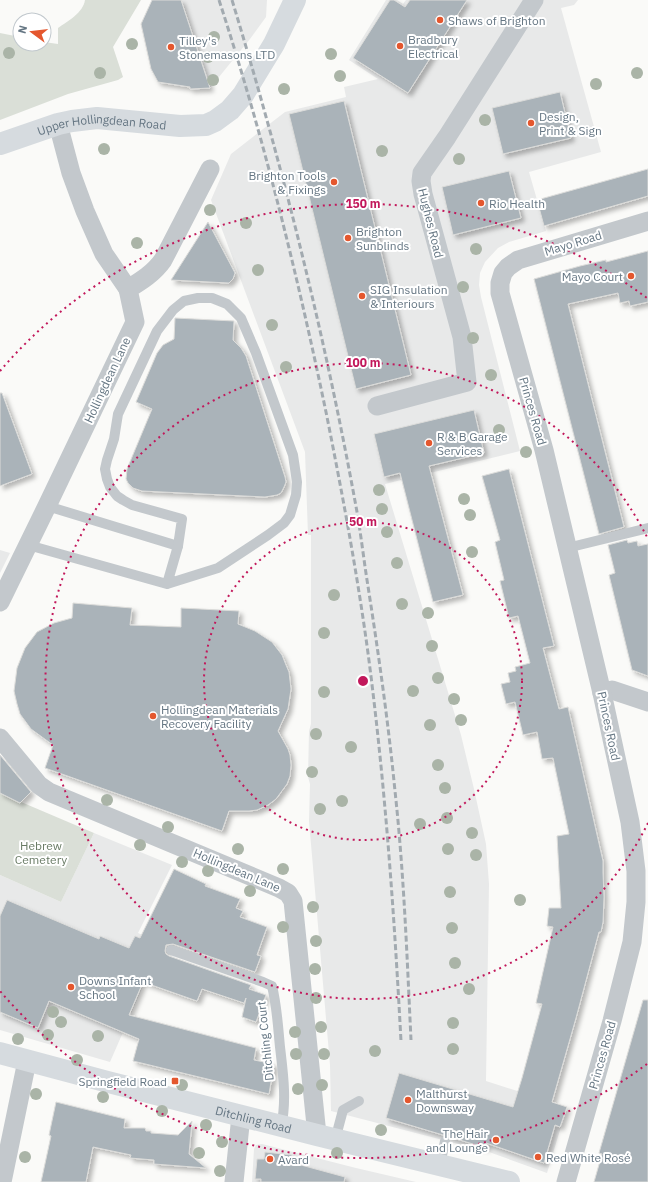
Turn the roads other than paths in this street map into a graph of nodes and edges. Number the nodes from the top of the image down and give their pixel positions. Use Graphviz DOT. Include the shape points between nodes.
graph roads {
  1 [pos="295,0"];
  2 [pos="534,0"];
  3 [pos="58,124"];
  4 [pos="0,144"];
  5 [pos="210,169"];
  6 [pos="648,221"];
  7 [pos="503,273"];
  8 [pos="128,289"];
  9 [pos="377,406"];
  10 [pos="47,506"];
  11 [pos="648,528"];
  12 [pos="28,545"];
  13 [pos="178,546"];
  14 [pos="567,548"];
  15 [pos="167,584"];
  16 [pos="1,597"];
  17 [pos="602,693"];
  18 [pos="648,702"];
  19 [pos="0,738"];
  20 [pos="171,950"];
  21 [pos="0,1053"];
  22 [pos="27,1061"];
  23 [pos="359,1101"];
  24 [pos="240,1116"];
  25 [pos="281,1126"];
  26 [pos="326,1138"];
  27 [pos="445,1141"];
  28 [pos="440,1165"];
  29 [pos="2,1182"];
  30 [pos="234,1182"];
  31 [pos="509,1182"];
  32 [pos="566,1182"];
  1 -- 3 [label="street, Upper Hollingdean Road" via="274,44 243,95 224,116 206,125 180,126 97,118"];
  2 -- 9 [label="street, Hughes Road" via="421,177 423,194 462,337 467,382"];
  3 -- 4 [label="street, Upper Hollingdean Road"];
  3 -- 8 [label="street" via="71,173 85,211 104,254"];
  5 -- 8 [label="street" via="163,260 150,274"];
  6 -- 7 [label="street, Mayo Road" via="518,260"];
  7 -- 14 [label="street, Princes Road" via="499,288 503,308 544,450"];
  8 -- 10 [label="street, Hollingdean Lane" via="135,322"];
  10 -- 12 [label="street, Hollingdean Lane"];
  10 -- 13 [label="lane"];
  11 -- 14 [label="lane"];
  12 -- 15 [label="lane"];
  12 -- 16 [label="street, Hollingdean Lane"];
  13 -- 15 [label="lane"];
  13 -- 15 [label="lane" via="182,519 132,505 123,500 113,492 108,483 106,465 118,414 145,353 162,323 184,301 212,298 234,310 241,318 293,455 296,495 290,515 268,535 218,568"];
  14 -- 17 [label="street, Princes Road"];
  17 -- 18 [label="street" via="612,690"];
  17 -- 32 [label="street, Princes Road" via="633,838 636,902 632,942"];
  19 -- 26 [label="street, Hollingdean Lane" via="38,786 49,792 288,892 293,901"];
  20 -- 25 [label="lane, Ditchling Court" via="272,986 283,1072 285,1113"];
  21 -- 22 [label="street, Ditchling Road"];
  22 -- 24 [label="street, Ditchling Road"];
  22 -- 29 [label="street"];
  23 -- 26 [label="lane" via="344,1110"];
  24 -- 25 [label="street, Ditchling Road"];
  24 -- 30 [label="street"];
  25 -- 26 [label="street, Ditchling Road"];
  26 -- 28 [label="street, Ditchling Road"];
  27 -- 28 [label="lane"];
  28 -- 31 [label="street, Ditchling Road"];
}
